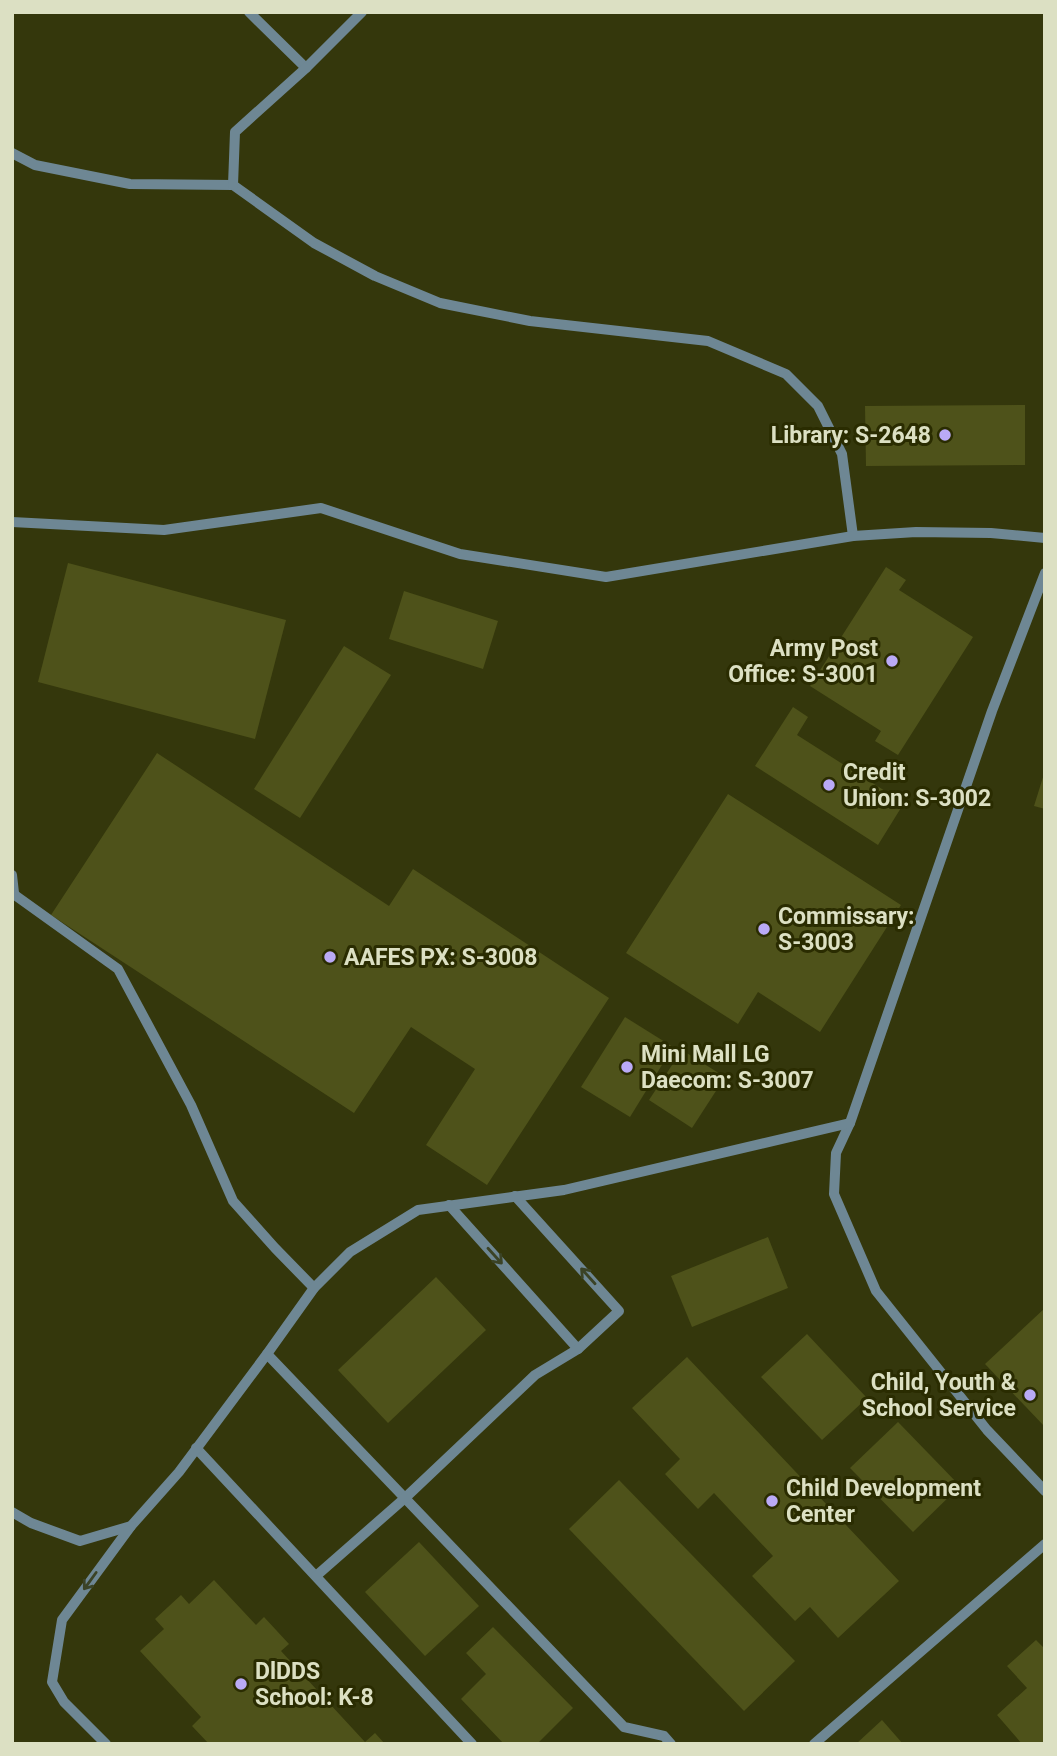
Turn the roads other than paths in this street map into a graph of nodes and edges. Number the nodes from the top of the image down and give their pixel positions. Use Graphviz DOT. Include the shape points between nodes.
graph roads {
  1 [pos="249,12"];
  2 [pos="362,12"];
  3 [pos="306,68"];
  4 [pos="12,153"];
  5 [pos="233,185"];
  6 [pos="12,522"];
  7 [pos="853,536"];
  8 [pos="1045,538"];
  9 [pos="1045,573"];
  10 [pos="12,875"];
  11 [pos="13,893"];
  12 [pos="850,1123"];
  13 [pos="515,1196"];
  14 [pos="449,1205"];
  15 [pos="314,1288"];
  16 [pos="578,1349"];
  17 [pos="267,1354"];
  18 [pos="196,1448"];
  19 [pos="1045,1491"];
  20 [pos="405,1498"];
  21 [pos="12,1512"];
  22 [pos="131,1526"];
  23 [pos="1045,1544"];
  24 [pos="316,1576"];
  25 [pos="106,1744"];
  26 [pos="472,1744"];
  27 [pos="671,1744"];
  28 [pos="814,1744"];
  1 -- 3 [label="lane"];
  2 -- 3 [label="lane"];
  3 -- 5 [label="lane" via="235,132"];
  4 -- 5 [label="lane" via="36,165 130,184"];
  5 -- 7 [label="lane" via="314,243 375,276 440,303 530,321 708,341 786,374 818,406 842,454"];
  6 -- 7 [label="lane" via="164,530 321,508 460,554 606,577"];
  7 -- 8 [label="lane" via="916,532"];
  9 -- 12 [label="lane" via="992,711"];
  10 -- 11 [label="lane"];
  11 -- 15 [label="lane" via="118,970 191,1105 233,1201"];
  12 -- 13 [label="lane" via="564,1190"];
  12 -- 19 [label="lane" via="836,1153 834,1194 876,1292 987,1430"];
  13 -- 14 [label="lane"];
  16 -- 13 [label="lane, one-way" via="619,1311"];
  14 -- 15 [label="lane" via="418,1210 350,1252"];
  14 -- 16 [label="lane, one-way"];
  15 -- 17 [label="lane"];
  16 -- 20 [label="lane" via="536,1375"];
  17 -- 18 [label="lane"];
  17 -- 20 [label="lane"];
  18 -- 22 [label="lane"];
  18 -- 24 [label="lane"];
  20 -- 24 [label="lane"];
  20 -- 27 [label="lane" via="624,1727 664,1736"];
  21 -- 22 [label="lane" via="80,1541"];
  22 -- 25 [label="lane, one-way" via="62,1620 52,1682 64,1702"];
  23 -- 28 [label="lane"];
  24 -- 26 [label="lane"];
}
